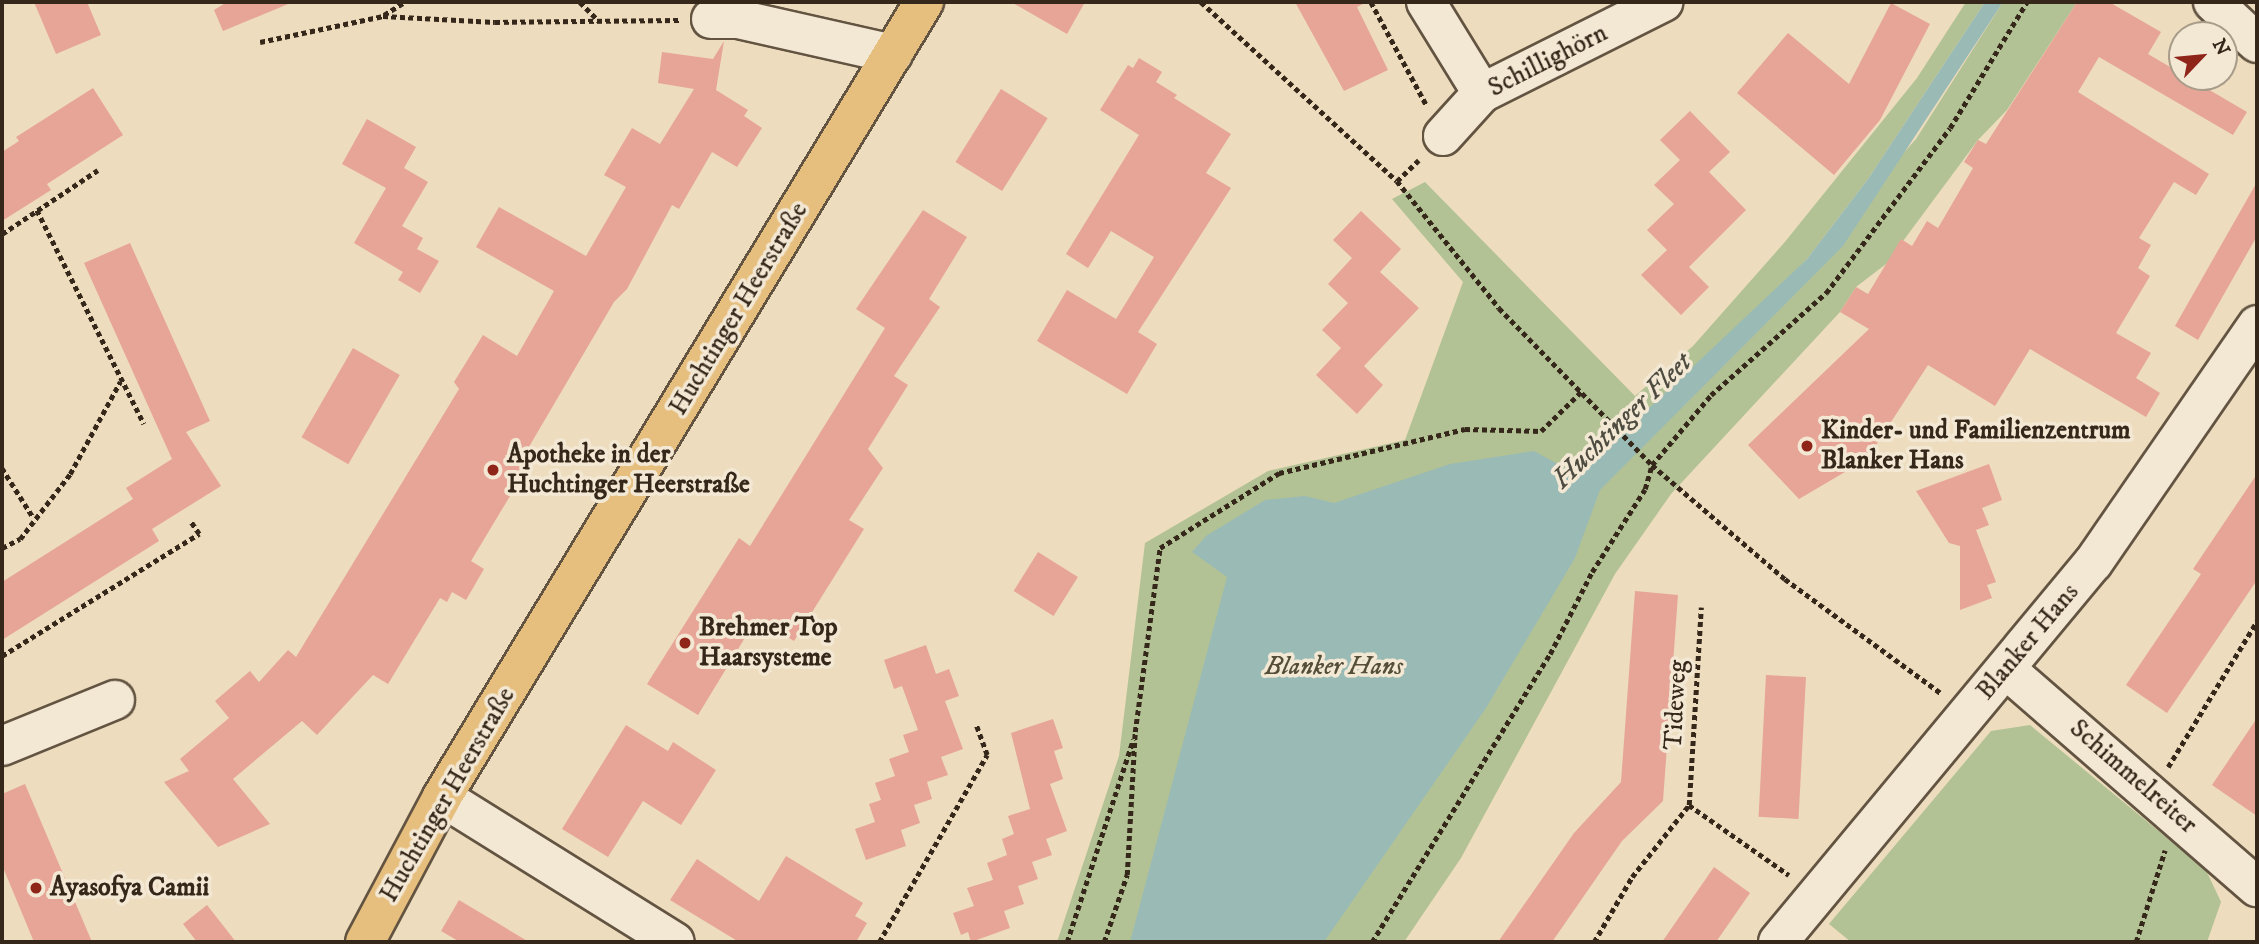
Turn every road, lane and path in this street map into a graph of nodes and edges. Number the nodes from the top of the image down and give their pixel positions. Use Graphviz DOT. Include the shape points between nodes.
graph roads {
  1 [pos="405,2"];
  2 [pos="580,2"];
  3 [pos="923,2"];
  4 [pos="1201,2"];
  5 [pos="1371,2"];
  6 [pos="1426,2"];
  7 [pos="1664,2"];
  8 [pos="2027,2"];
  9 [pos="2213,2"];
  10 [pos="383,16"];
  11 [pos="711,19"];
  12 [pos="600,22"];
  13 [pos="260,41"];
  14 [pos="2257,43"];
  15 [pos="893,54"];
  16 [pos="1482,93"];
  17 [pos="1444,136"];
  18 [pos="98,170"];
  19 [pos="37,210"];
  20 [pos="2,234"];
  21 [pos="2257,325"];
  22 [pos="120,382"];
  23 [pos="1581,393"];
  24 [pos="144,424"];
  25 [pos="1652,465"];
  26 [pos="2,468"];
  27 [pos="33,517"];
  28 [pos="191,522"];
  29 [pos="2,548"];
  30 [pos="1701,607"];
  31 [pos="2257,621"];
  32 [pos="2,656"];
  33 [pos="2007,670"];
  34 [pos="115,700"];
  35 [pos="1967,715"];
  36 [pos="976,724"];
  37 [pos="1135,732"];
  38 [pos="2,746"];
  39 [pos="442,797"];
  40 [pos="2166,804"];
  41 [pos="1689,805"];
  42 [pos="2257,887"];
  43 [pos="1817,894"];
  44 [pos="365,942"];
  45 [pos="675,942"];
  46 [pos="879,942"];
  47 [pos="1067,942"];
  48 [pos="1104,942"];
  49 [pos="1372,942"];
  50 [pos="1594,942"];
  51 [pos="1778,942"];
  52 [pos="2136,942"];
  1 -- 10 [label="path"];
  2 -- 12 [label="path"];
  3 -- 15 [label="main road, Huchtinger Heerstraße"];
  4 -- 23 [label="path" via="1397,181 1499,308"];
  5 -- 17 [label="path"];
  6 -- 16 [label="street"];
  7 -- 16 [label="street, Schillighörn"];
  8 -- 25 [label="path" via="1950,128 1826,293 1711,394"];
  9 -- 14 [label="street"];
  10 -- 12 [label="path"];
  10 -- 13 [label="path"];
  11 -- 12 [label="path"];
  11 -- 15 [label="street" via="738,19"];
  15 -- 39 [label="main road, Huchtinger Heerstraße"];
  16 -- 17 [label="street, Schillighörn"];
  18 -- 19 [label="path"];
  19 -- 20 [label="path"];
  19 -- 22 [label="path"];
  21 -- 33 [label="street, Blanker Hans" via="2162,469"];
  22 -- 24 [label="path"];
  22 -- 27 [label="path" via="70,474"];
  23 -- 25 [label="path"];
  23 -- 37 [label="path" via="1541,431 1465,429 1279,473 1160,548"];
  25 -- 35 [label="path" via="1785,579"];
  25 -- 49 [label="path" via="1645,489 1592,572 1550,654"];
  26 -- 27 [label="path"];
  27 -- 29 [label="path" via="20,539"];
  28 -- 32 [label="path" via="199,534"];
  30 -- 41 [label="path, Tideweg"];
  31 -- 40 [label="path"];
  33 -- 35 [label="street, Blanker Hans"];
  33 -- 40 [label="street, Schimmelreiter"];
  34 -- 38 [label="street"];
  35 -- 43 [label="street, Blanker Hans"];
  36 -- 46 [label="path" via="987,754"];
  37 -- 47 [label="path"];
  37 -- 48 [label="path" via="1127,875"];
  39 -- 44 [label="main road, Huchtinger Heerstraße"];
  39 -- 45 [label="street"];
  40 -- 42 [label="street, Schimmelreiter"];
  40 -- 52 [label="path"];
  41 -- 43 [label="path"];
  41 -- 50 [label="path" via="1632,877"];
  43 -- 51 [label="street, Blanker Hans"];
}
